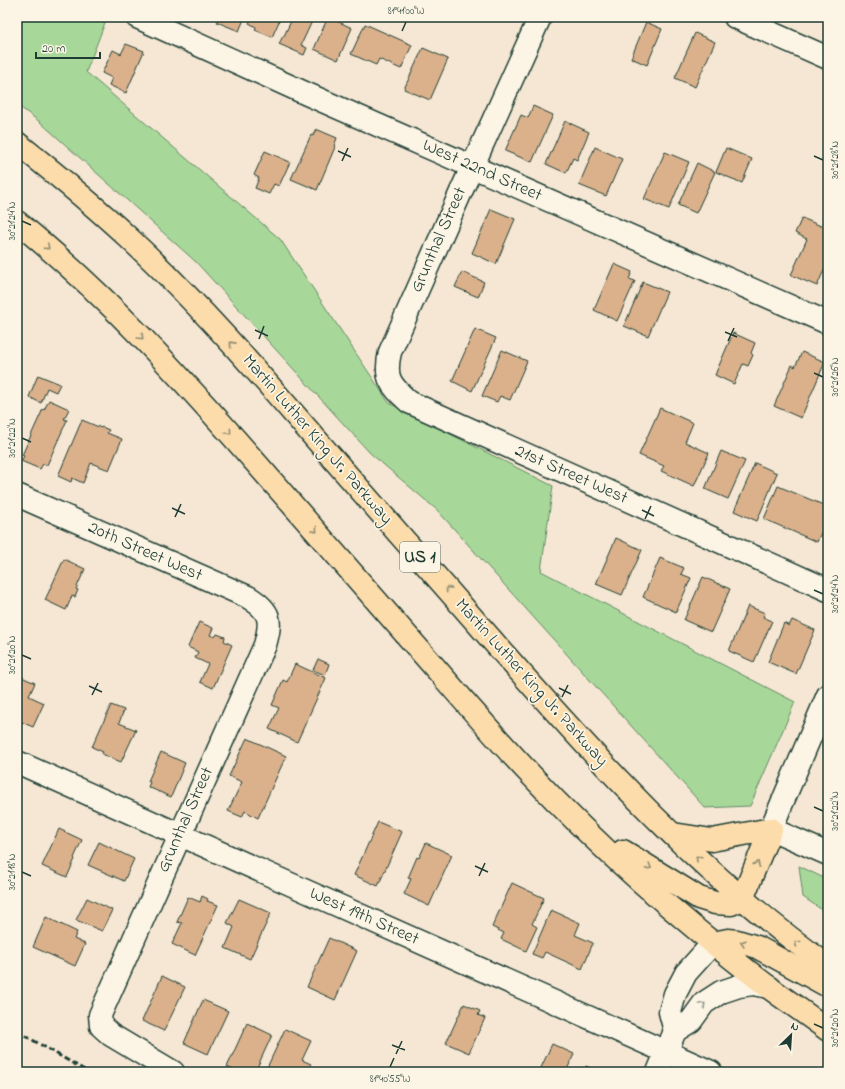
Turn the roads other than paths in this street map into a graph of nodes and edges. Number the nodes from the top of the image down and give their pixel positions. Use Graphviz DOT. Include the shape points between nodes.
graph roads {
  1 [pos="137,17"];
  2 [pos="540,17"];
  3 [pos="735,17"];
  4 [pos="828,58"];
  5 [pos="17,143"];
  6 [pos="472,167"];
  7 [pos="17,222"];
  8 [pos="828,323"];
  9 [pos="389,379"];
  10 [pos="17,495"];
  11 [pos="828,590"];
  12 [pos="268,614"];
  13 [pos="828,695"];
  14 [pos="17,762"];
  15 [pos="580,825"];
  16 [pos="771,829"];
  17 [pos="673,834"];
  18 [pos="180,835"];
  19 [pos="828,854"];
  20 [pos="742,899"];
  21 [pos="713,943"];
  22 [pos="828,966"];
  23 [pos="828,986"];
  24 [pos="768,987"];
  25 [pos="828,1030"];
  26 [pos="675,1031"];
  27 [pos="666,1052"];
  28 [pos="173,1072"];
  29 [pos="658,1072"];
  30 [pos="711,1072"];
  1 -- 6 [label="street, West 22nd Street"];
  2 -- 6 [label="street, Grunthal Street"];
  3 -- 4 [label="street"];
  17 -- 5 [label="highway, Martin Luther King Jr. Parkway / US 1, one-way" via="640,804 546,701 262,376 197,306 132,241 65,181"];
  6 -- 8 [label="street, West 22nd Street"];
  6 -- 9 [label="street, Grunthal Street" via="390,352"];
  7 -- 15 [label="highway, one-way" via="101,297 162,358 484,724"];
  9 -- 11 [label="street, 21st Street West" via="409,402"];
  10 -- 12 [label="street, 20th Street West" via="248,597"];
  12 -- 18 [label="street, Grunthal Street" via="269,630 265,645"];
  13 -- 16 [label="street"];
  14 -- 18 [label="street, West 19th Street"];
  15 -- 20 [label="highway, one-way" via="699,898 731,904"];
  15 -- 21 [label="highway"];
  16 -- 17 [label="highway" via="712,840"];
  16 -- 19 [label="street"];
  20 -- 16 [label="highway, one-way"];
  20 -- 17 [label="highway, Martin Luther King Jr. Parkway / US 1, one-way"];
  18 -- 27 [label="street, West 19th Street"];
  18 -- 28 [label="street, Grunthal Street" via="100,1015 101,1026 111,1035"];
  22 -- 20 [label="highway, Martin Luther King Jr. Parkway / US 1, one-way"];
  23 -- 21 [label="highway, one-way" via="757,947 728,940"];
  21 -- 24 [label="highway"];
  21 -- 26 [label="street" via="686,973 675,994 670,1012"];
  24 -- 25 [label="highway"];
  26 -- 24 [label="street, one-way" via="690,1021 704,1003 721,992 753,984"];
  26 -- 27 [label="street"];
  27 -- 29 [label="street"];
  27 -- 30 [label="street, West 19th Street"];
}
